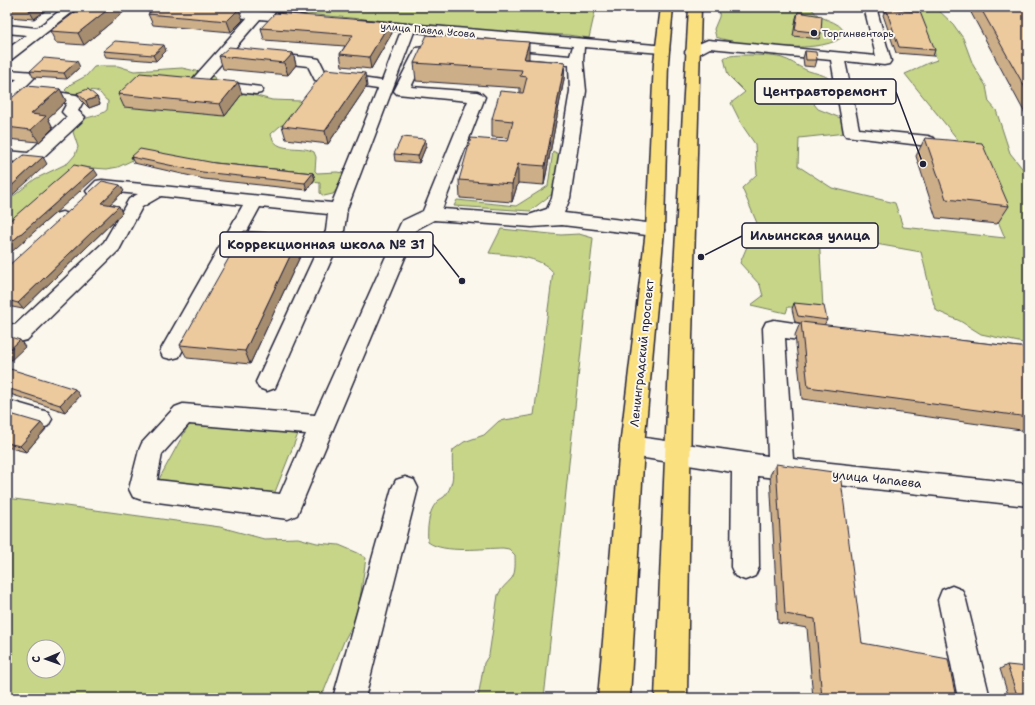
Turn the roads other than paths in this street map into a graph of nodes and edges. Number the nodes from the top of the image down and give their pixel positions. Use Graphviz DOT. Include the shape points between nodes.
graph roads {
  1 [pos="73,7"];
  2 [pos="169,7"];
  3 [pos="189,7"];
  4 [pos="667,7"];
  5 [pos="695,7"];
  6 [pos="870,7"];
  7 [pos="204,10"];
  8 [pos="257,15"];
  9 [pos="311,20"];
  10 [pos="349,23"];
  11 [pos="410,28"];
  12 [pos="7,29"];
  13 [pos="39,32"];
  14 [pos="579,43"];
  15 [pos="662,49"];
  16 [pos="453,51"];
  17 [pos="692,52"];
  18 [pos="224,53"];
  19 [pos="483,53"];
  20 [pos="239,55"];
  21 [pos="7,56"];
  22 [pos="254,56"];
  23 [pos="837,57"];
  24 [pos="576,61"];
  25 [pos="7,74"];
  26 [pos="387,86"];
  27 [pos="256,90"];
  28 [pos="10,92"];
  29 [pos="928,141"];
  30 [pos="9,162"];
  31 [pos="160,190"];
  32 [pos="255,200"];
  33 [pos="338,209"];
  34 [pos="431,214"];
  35 [pos="532,221"];
  36 [pos="655,230"];
  37 [pos="7,266"];
  38 [pos="7,331"];
  39 [pos="843,338"];
  40 [pos="170,351"];
  41 [pos="267,382"];
  42 [pos="7,409"];
  43 [pos="40,419"];
  44 [pos="322,425"];
  45 [pos="632,446"];
  46 [pos="677,452"];
  47 [pos="745,463"];
  48 [pos="781,469"];
  49 [pos="405,488"];
  50 [pos="1028,495"];
  51 [pos="744,567"];
  52 [pos="952,600"];
  53 [pos="349,698"];
  54 [pos="614,698"];
  55 [pos="671,698"];
  56 [pos="974,698"];
  1 -- 13 [label="street"];
  2 -- 7 [label="street"];
  3 -- 7 [label="street"];
  4 -- 15 [label="main road, Ленинградский проспект"];
  5 -- 17 [label="main road"];
  6 -- 23 [label="street" via="884,61"];
  7 -- 8 [label="street"];
  8 -- 9 [label="street"];
  8 -- 18 [label="street"];
  10 -- 11 [label="street, улица Павла Усова"];
  11 -- 14 [label="street, улица Павла Усова"];
  11 -- 26 [label="street"];
  12 -- 13 [label="street"];
  13 -- 21 [label="street"];
  14 -- 15 [label="street, улица Павла Усова"];
  14 -- 24 [label="street"];
  15 -- 17 [label="main road"];
  15 -- 36 [label="main road, Ленинградский проспект"];
  16 -- 34 [label="street" via="421,51 402,91 477,98"];
  17 -- 23 [label="street" via="708,44"];
  17 -- 46 [label="main road"];
  18 -- 20 [label="street"];
  18 -- 27 [label="street" via="196,83"];
  19 -- 24 [label="street"];
  22 -- 26 [label="street" via="314,62 320,77"];
  23 -- 29 [label="street" via="852,134"];
  24 -- 35 [label="street" via="578,91 561,198 555,213"];
  25 -- 28 [label="street" via="30,75"];
  26 -- 33 [label="street"];
  28 -- 30 [label="street" via="76,100 70,112 77,117 32,158"];
  31 -- 32 [label="street"];
  31 -- 37 [label="street" via="102,185"];
  31 -- 38 [label="street" via="135,203 112,246 19,334"];
  32 -- 33 [label="street"];
  32 -- 40 [label="street"];
  33 -- 41 [label="street" via="336,231"];
  34 -- 35 [label="street"];
  34 -- 44 [label="street" via="409,224"];
  35 -- 36 [label="street" via="562,219"];
  36 -- 45 [label="main road, Ленинградский проспект"];
  39 -- 48 [label="street" via="774,328"];
  42 -- 43 [label="street"];
  44 -- 44 [label="street" via="288,507 142,488 151,450 183,414"];
  45 -- 46 [label="street, улица Чапаева"];
  45 -- 54 [label="main road, Ленинградский проспект"];
  46 -- 47 [label="street, улица Чапаева"];
  46 -- 55 [label="main road"];
  47 -- 48 [label="street, улица Чапаева"];
  47 -- 51 [label="street"];
  48 -- 50 [label="street, улица Чапаева"];
  49 -- 53 [label="street"];
  52 -- 56 [label="street"];
}
